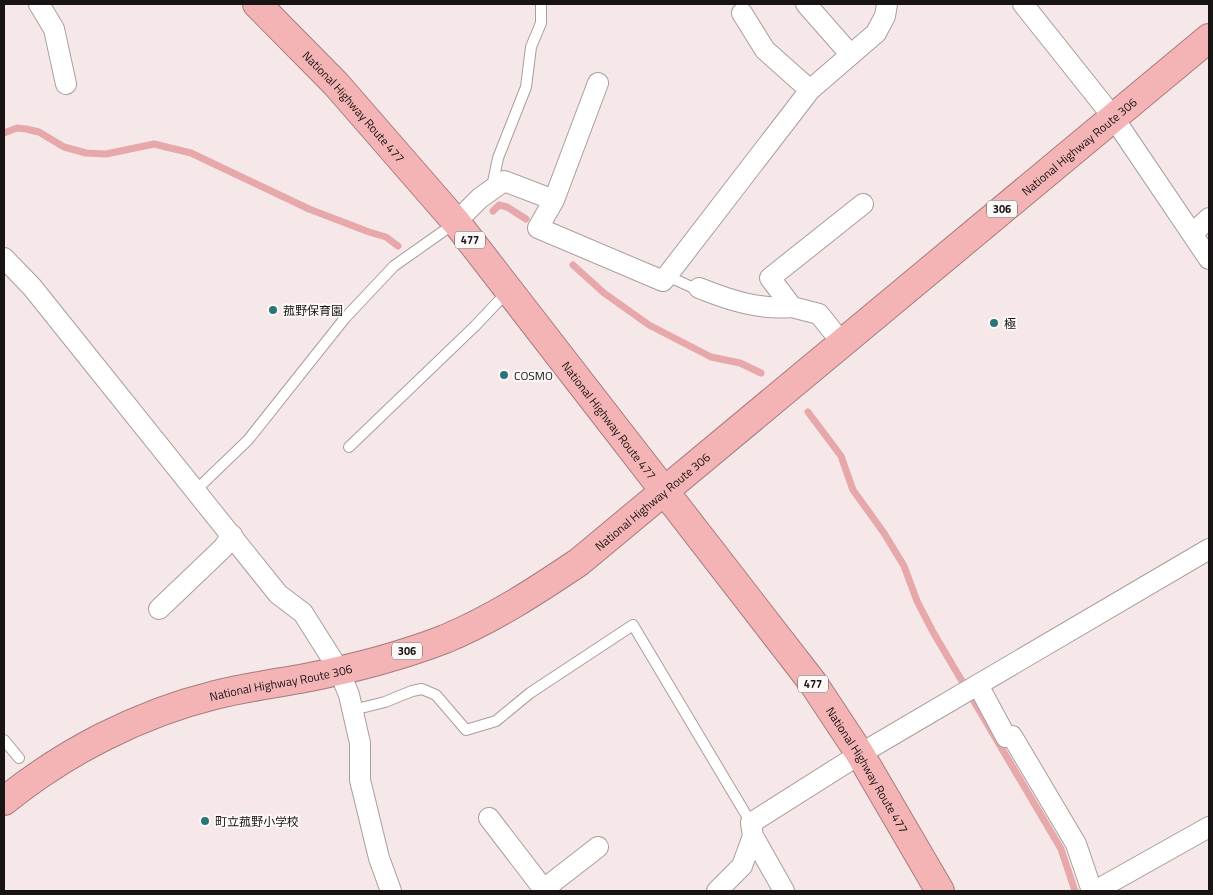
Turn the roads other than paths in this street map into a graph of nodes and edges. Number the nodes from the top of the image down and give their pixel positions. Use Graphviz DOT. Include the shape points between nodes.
graph roads {
  1 [pos="40,4"];
  2 [pos="257,4"];
  3 [pos="541,4"];
  4 [pos="806,4"];
  5 [pos="887,4"];
  6 [pos="1023,4"];
  7 [pos="742,13"];
  8 [pos="1209,38"];
  9 [pos="850,54"];
  10 [pos="598,83"];
  11 [pos="66,84"];
  12 [pos="810,90"];
  13 [pos="1113,117"];
  14 [pos="492,188"];
  15 [pos="554,200"];
  16 [pos="863,204"];
  17 [pos="1209,218"];
  18 [pos="456,222"];
  19 [pos="1192,234"];
  20 [pos="4,258"];
  21 [pos="1209,259"];
  22 [pos="667,276"];
  23 [pos="699,288"];
  24 [pos="509,289"];
  25 [pos="792,306"];
  26 [pos="842,343"];
  27 [pos="349,447"];
  28 [pos="196,490"];
  29 [pos="664,492"];
  30 [pos="232,535"];
  31 [pos="1209,549"];
  32 [pos="159,608"];
  33 [pos="339,670"];
  34 [pos="977,686"];
  35 [pos="353,710"];
  36 [pos="4,740"];
  37 [pos="860,754"];
  38 [pos="19,758"];
  39 [pos="4,801"];
  40 [pos="489,818"];
  41 [pos="1209,827"];
  42 [pos="752,830"];
  43 [pos="598,847"];
  44 [pos="544,890"];
  45 [pos="391,891"];
  46 [pos="717,891"];
  47 [pos="784,891"];
  48 [pos="940,891"];
  49 [pos="1094,891"];
  1 -- 11 [label="street" via="54,29"];
  2 -- 18 [label="highway, National Highway Route 477 / 477" via="336,84"];
  3 -- 14 [label="lane" via="541,23 531,47 526,87 498,158"];
  4 -- 9 [label="street"];
  5 -- 9 [label="street" via="876,33"];
  6 -- 13 [label="street"];
  7 -- 12 [label="street" via="765,50"];
  8 -- 13 [label="highway, National Highway Route 306 / 306"];
  9 -- 12 [label="street"];
  10 -- 15 [label="street"];
  12 -- 22 [label="street"];
  13 -- 19 [label="street"];
  13 -- 26 [label="highway, National Highway Route 306 / 306"];
  14 -- 15 [label="street" via="504,181"];
  14 -- 18 [label="street"];
  15 -- 22 [label="street" via="538,228 664,281"];
  16 -- 25 [label="street" via="770,278"];
  17 -- 19 [label="street"];
  18 -- 24 [label="highway, National Highway Route 477 / 477"];
  18 -- 28 [label="lane" via="394,266 345,318 248,440"];
  19 -- 21 [label="street"];
  20 -- 28 [label="street" via="32,287"];
  22 -- 23 [label="lane"];
  23 -- 25 [label="street" via="731,301 760,307"];
  24 -- 27 [label="lane"];
  24 -- 29 [label="highway, National Highway Route 477 / 477"];
  25 -- 26 [label="street" via="819,314"];
  26 -- 29 [label="highway, National Highway Route 306 / 306"];
  28 -- 30 [label="street"];
  29 -- 33 [label="highway, National Highway Route 306 / 306" via="579,562 486,621 444,639"];
  29 -- 37 [label="highway, National Highway Route 477 / 477" via="813,683"];
  30 -- 32 [label="street" via="223,548"];
  30 -- 33 [label="street" via="278,594 303,613"];
  31 -- 34 [label="street"];
  33 -- 35 [label="street"];
  33 -- 39 [label="highway, National Highway Route 306 / 306" via="213,695 145,719 71,754"];
  34 -- 37 [label="street"];
  34 -- 49 [label="street" via="1006,737 1012,736 1076,844"];
  35 -- 42 [label="lane" via="422,688 436,695 466,730 496,721 530,693 633,625"];
  35 -- 45 [label="street" via="360,742 360,780 379,858"];
  36 -- 38 [label="lane"];
  37 -- 42 [label="street"];
  37 -- 48 [label="highway, National Highway Route 477 / 477"];
  40 -- 44 [label="street"];
  41 -- 49 [label="street"];
  42 -- 46 [label="street" via="742,866"];
  42 -- 47 [label="street"];
  43 -- 44 [label="street"];
}
